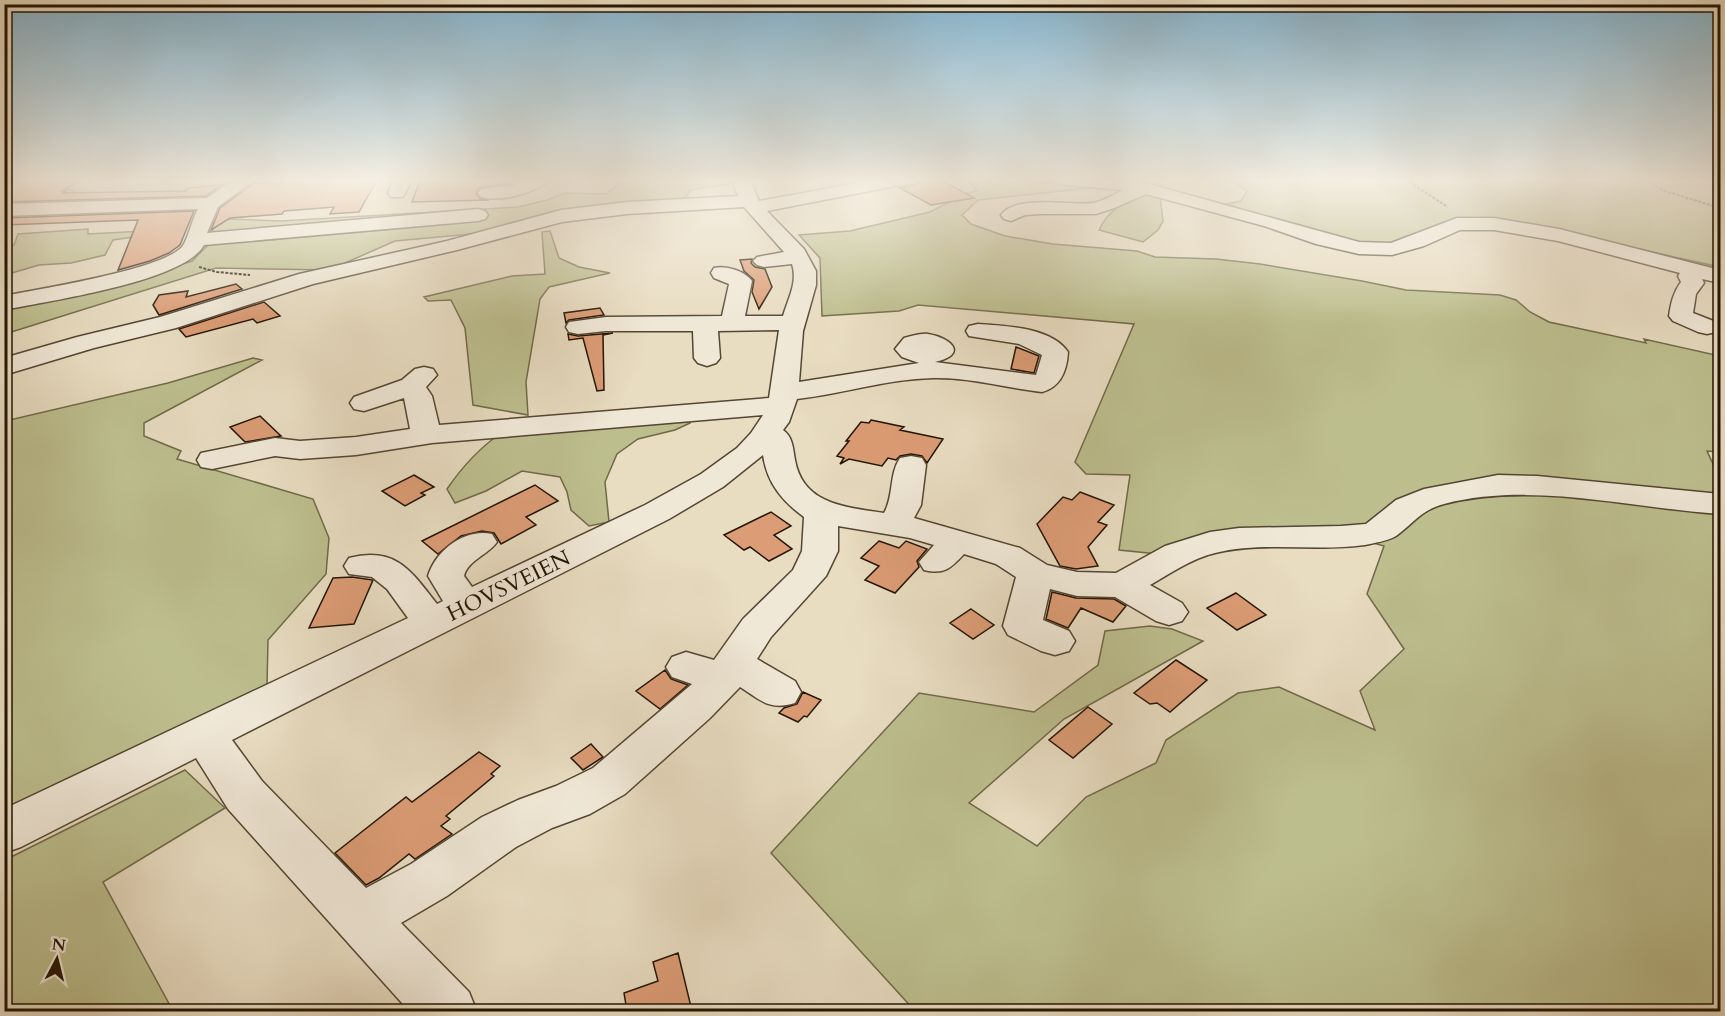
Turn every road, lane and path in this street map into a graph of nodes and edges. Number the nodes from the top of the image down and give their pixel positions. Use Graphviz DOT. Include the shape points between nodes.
graph roads {
  1 [pos="200,227"];
  2 [pos="334,227"];
  3 [pos="372,227"];
  4 [pos="401,227"];
  5 [pos="528,227"];
  6 [pos="775,227"];
  7 [pos="1287,227"];
  8 [pos="1449,227"];
  9 [pos="1514,227"];
  10 [pos="297,231"];
  11 [pos="195,240"];
  12 [pos="356,245"];
  13 [pos="450,246"];
  14 [pos="799,257"];
  15 [pos="412,260"];
  16 [pos="764,261"];
  17 [pos="171,263"];
  18 [pos="1694,272"];
  19 [pos="722,273"];
  20 [pos="250,274"];
  21 [pos="1720,278"];
  22 [pos="4,303"];
  23 [pos="734,322"];
  24 [pos="792,326"];
  25 [pos="578,327"];
  26 [pos="1707,327"];
  27 [pos="978,331"];
  28 [pos="706,341"];
  29 [pos="4,367"];
  30 [pos="364,403"];
  31 [pos="776,410"];
  32 [pos="439,439"];
  33 [pos="212,460"];
  34 [pos="911,465"];
  35 [pos="1720,504"];
  36 [pos="894,524"];
  37 [pos="812,527"];
  38 [pos="480,543"];
  39 [pos="362,566"];
  40 [pos="1035,573"];
  41 [pos="1122,585"];
  42 [pos="465,606"];
  43 [pos="1169,612"];
  44 [pos="431,622"];
  45 [pos="1055,641"];
  46 [pos="714,670"];
  47 [pos="780,692"];
  48 [pos="204,734"];
  49 [pos="4,832"];
  50 [pos="361,918"];
  51 [pos="448,1011"];
  1 -- 11 [label="street"];
  2 -- 10 [label="street"];
  3 -- 4 [label="street"];
  5 -- 13 [label="street"];
  6 -- 14 [label="street"];
  7 -- 8 [label="street" via="1359,248 1392,249"];
  9 -- 18 [label="street" via="1559,235"];
  10 -- 11 [label="street" via="258,244"];
  10 -- 12 [label="street" via="303,238"];
  11 -- 17 [label="street" via="190,251"];
  13 -- 15 [label="street" via="455,249"];
  13 -- 29 [label="street" via="245,300 160,328 59,349"];
  14 -- 16 [label="street"];
  14 -- 24 [label="street" via="806,276"];
  17 -- 20 [label="path"];
  17 -- 22 [label="street"];
  18 -- 21 [label="street"];
  18 -- 26 [label="street" via="1689,276 1693,283 1682,298 1681,316"];
  19 -- 23 [label="street" via="741,281 732,310"];
  23 -- 24 [label="street"];
  23 -- 28 [label="street"];
  24 -- 28 [label="street"];
  24 -- 31 [label="street"];
  25 -- 28 [label="street" via="606,324"];
  27 -- 31 [label="street" via="1027,337 1047,346 1055,352 1049,378 1041,384 921,363 813,390"];
  30 -- 32 [label="street" via="418,380 423,426"];
  31 -- 32 [label="street" via="725,409 494,428 472,438"];
  31 -- 37 [label="street" via="781,471"];
  31 -- 42 [label="street, HOVSVEIEN" via="723,460 719,476 657,512"];
  32 -- 33 [label="street" via="300,450 275,447"];
  34 -- 36 [label="street" via="904,505"];
  35 -- 41 [label="street" via="1498,485 1435,496 1408,507 1382,530 1367,534 1210,543 1177,554"];
  36 -- 37 [label="street" via="853,518"];
  36 -- 40 [label="street" via="947,551 1008,556"];
  37 -- 46 [label="street" via="818,558 808,576"];
  38 -- 42 [label="street" via="448,566 446,576"];
  39 -- 44 [label="street" via="381,566 400,581"];
  40 -- 41 [label="street" via="1077,584"];
  40 -- 45 [label="street" via="1022,626"];
  41 -- 43 [label="street"];
  42 -- 44 [label="street, HOVSVEIEN"];
  44 -- 48 [label="street, HOVSVEIEN"];
  46 -- 47 [label="street"];
  46 -- 50 [label="street" via="695,707 609,781 499,832 429,880"];
  48 -- 49 [label="street, HOVSVEIEN"];
  48 -- 50 [label="street" via="245,795"];
  50 -- 51 [label="street"];
}
